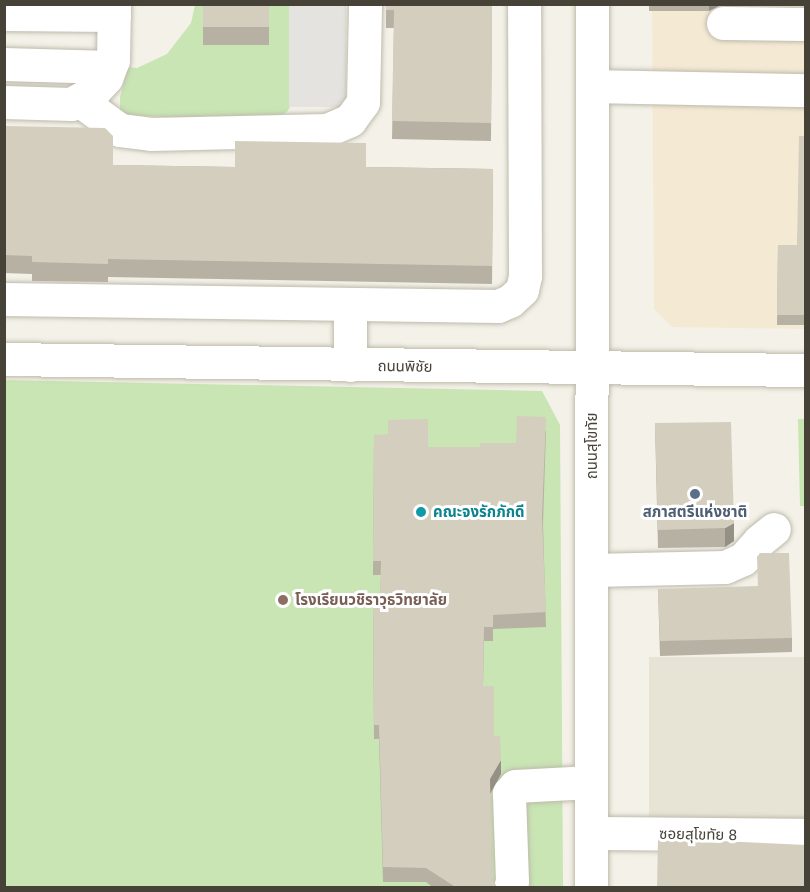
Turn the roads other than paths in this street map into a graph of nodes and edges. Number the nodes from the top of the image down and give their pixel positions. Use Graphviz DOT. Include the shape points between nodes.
graph roads {
  1 [pos="365,4"];
  2 [pos="524,4"];
  3 [pos="592,4"];
  4 [pos="114,10"];
  5 [pos="4,14"];
  6 [pos="723,23"];
  7 [pos="806,24"];
  8 [pos="4,64"];
  9 [pos="110,67"];
  10 [pos="592,87"];
  11 [pos="806,90"];
  12 [pos="79,100"];
  13 [pos="4,102"];
  14 [pos="4,299"];
  15 [pos="350,304"];
  16 [pos="4,359"];
  17 [pos="350,365"];
  18 [pos="592,369"];
  19 [pos="806,370"];
  20 [pos="774,529"];
  21 [pos="592,570"];
  22 [pos="591,782"];
  23 [pos="591,833"];
  24 [pos="806,835"];
  25 [pos="510,888"];
  26 [pos="591,888"];
  1 -- 12 [label="street" via="363,102 350,120 327,130 151,134 120,130"];
  2 -- 15 [label="street" via="522,290 498,306"];
  3 -- 10 [label="street, ถนนสุโขทัย"];
  4 -- 5 [label="street"];
  4 -- 9 [label="street"];
  6 -- 7 [label="street"];
  8 -- 9 [label="street"];
  9 -- 12 [label="street" via="94,92"];
  10 -- 11 [label="street"];
  10 -- 18 [label="street, ถนนสุโขทัย"];
  12 -- 13 [label="street" via="71,104"];
  14 -- 15 [label="street"];
  15 -- 17 [label="street"];
  16 -- 17 [label="street, ถนนพิชัย"];
  17 -- 18 [label="street, ถนนพิชัย"];
  18 -- 19 [label="street, ถนนพิชัย"];
  18 -- 21 [label="street, ถนนสุโขทัย"];
  20 -- 21 [label="street" via="743,559 724,567"];
  21 -- 22 [label="street, ถนนสุโขทัย"];
  22 -- 23 [label="street, ถนนสุโขทัย"];
  22 -- 25 [label="street" via="515,786 509,793"];
  23 -- 24 [label="street, ซอยสุโขทัย 8"];
  23 -- 26 [label="street, ถนนสุโขทัย"];
}
